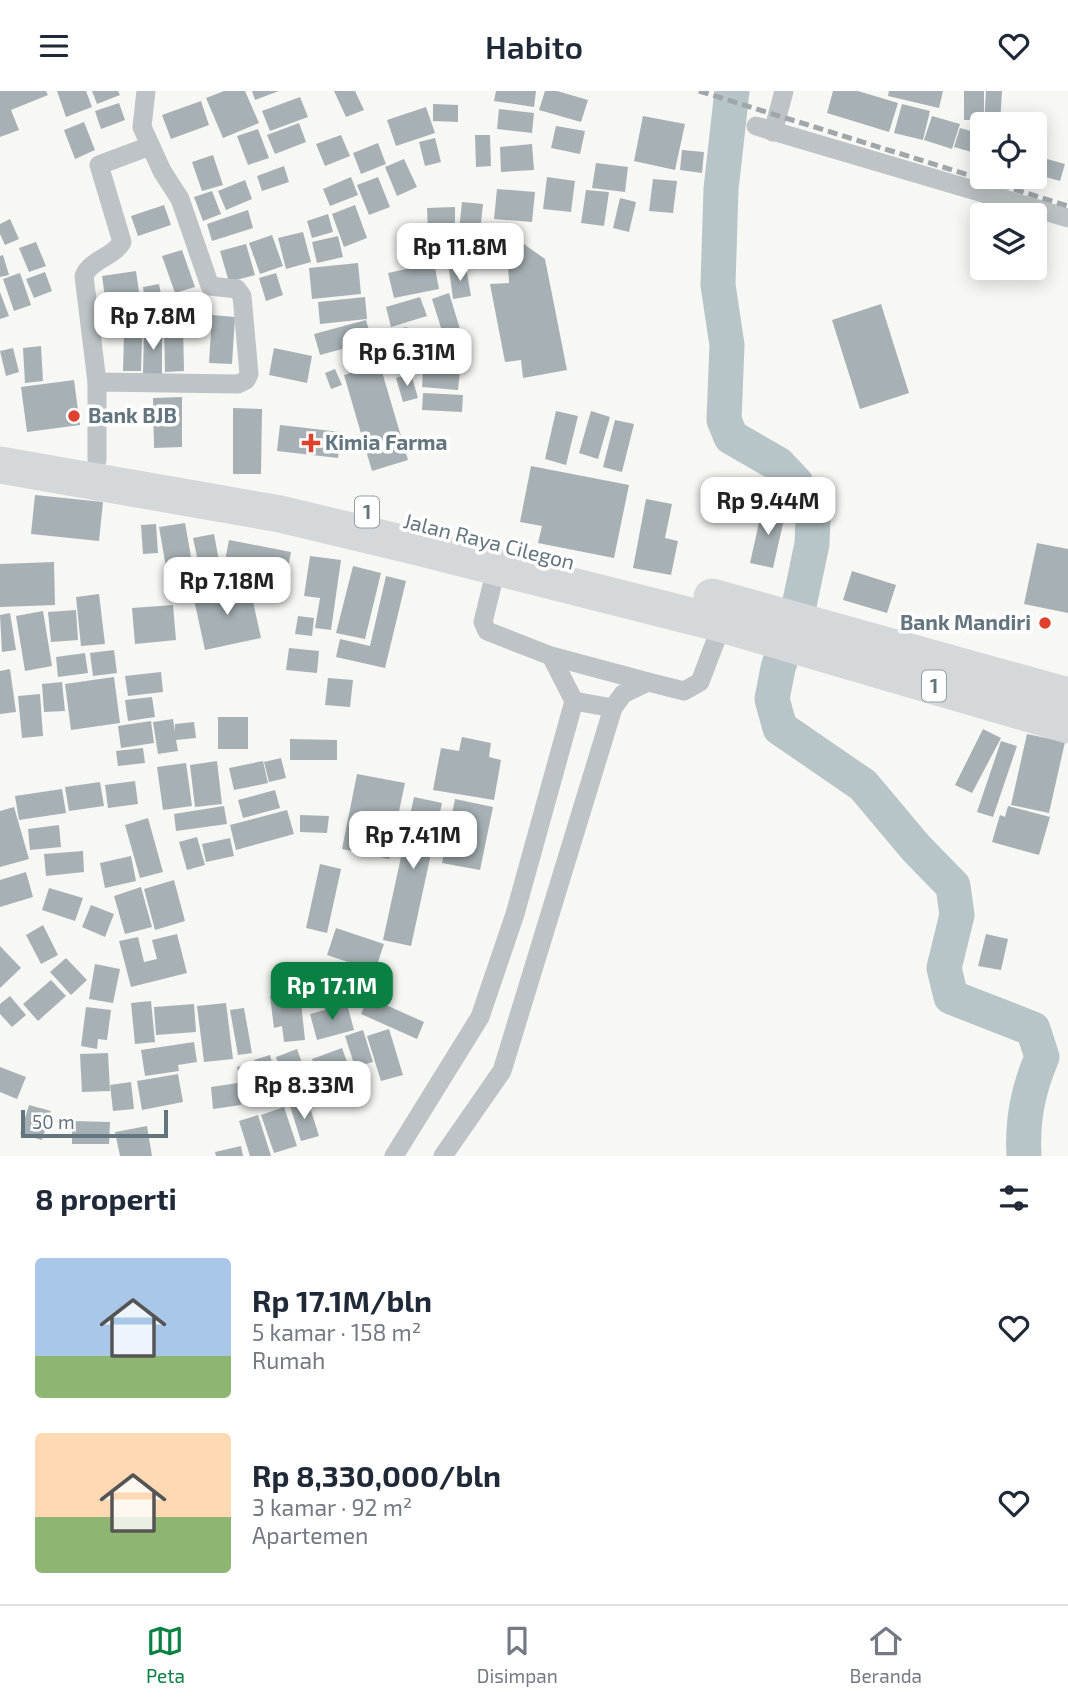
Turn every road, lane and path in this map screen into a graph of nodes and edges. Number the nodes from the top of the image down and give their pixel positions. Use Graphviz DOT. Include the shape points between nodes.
graph roads {
  1 [pos="146,91"];
  2 [pos="784,91"];
  3 [pos="150,146"];
  4 [pos="1068,218"];
  5 [pos="97,382"];
  6 [pos="0,444"];
  7 [pos="97,460"];
  8 [pos="0,465"];
  9 [pos="496,569"];
  10 [pos="726,613"];
  11 [pos="786,630"];
  12 [pos="551,656"];
  13 [pos="649,682"];
  14 [pos="1068,696"];
  15 [pos="574,701"];
  16 [pos="612,708"];
  17 [pos="1068,725"];
  18 [pos="394,1156"];
  19 [pos="443,1156"];
  1 -- 3 [label="street" via="142,127"];
  2 -- 4 [label="street" via="764,129"];
  3 -- 5 [label="street" via="99,165 122,244 92,264 84,276"];
  3 -- 5 [label="street" via="180,199 210,286 237,289 242,296 248,378 225,384"];
  5 -- 7 [label="street"];
  6 -- 7 [label="highway, Jalan Raya Cilegon / 1"];
  7 -- 10 [label="highway, Jalan Raya Cilegon / 1" via="295,494"];
  8 -- 9 [label="highway, Jalan Raya Cilegon / 1" via="280,514"];
  9 -- 10 [label="highway, Jalan Raya Cilegon / 1"];
  9 -- 12 [label="street" via="483,622 487,631"];
  10 -- 11 [label="highway, 1"];
  10 -- 13 [label="street" via="700,681 684,691"];
  11 -- 14 [label="highway, 1"];
  11 -- 17 [label="highway, 1"];
  12 -- 13 [label="street"];
  12 -- 15 [label="street"];
  13 -- 16 [label="street" via="623,694"];
  15 -- 16 [label="street"];
  15 -- 18 [label="street" via="515,914 480,1017"];
  16 -- 19 [label="street" via="502,1072"];
}
